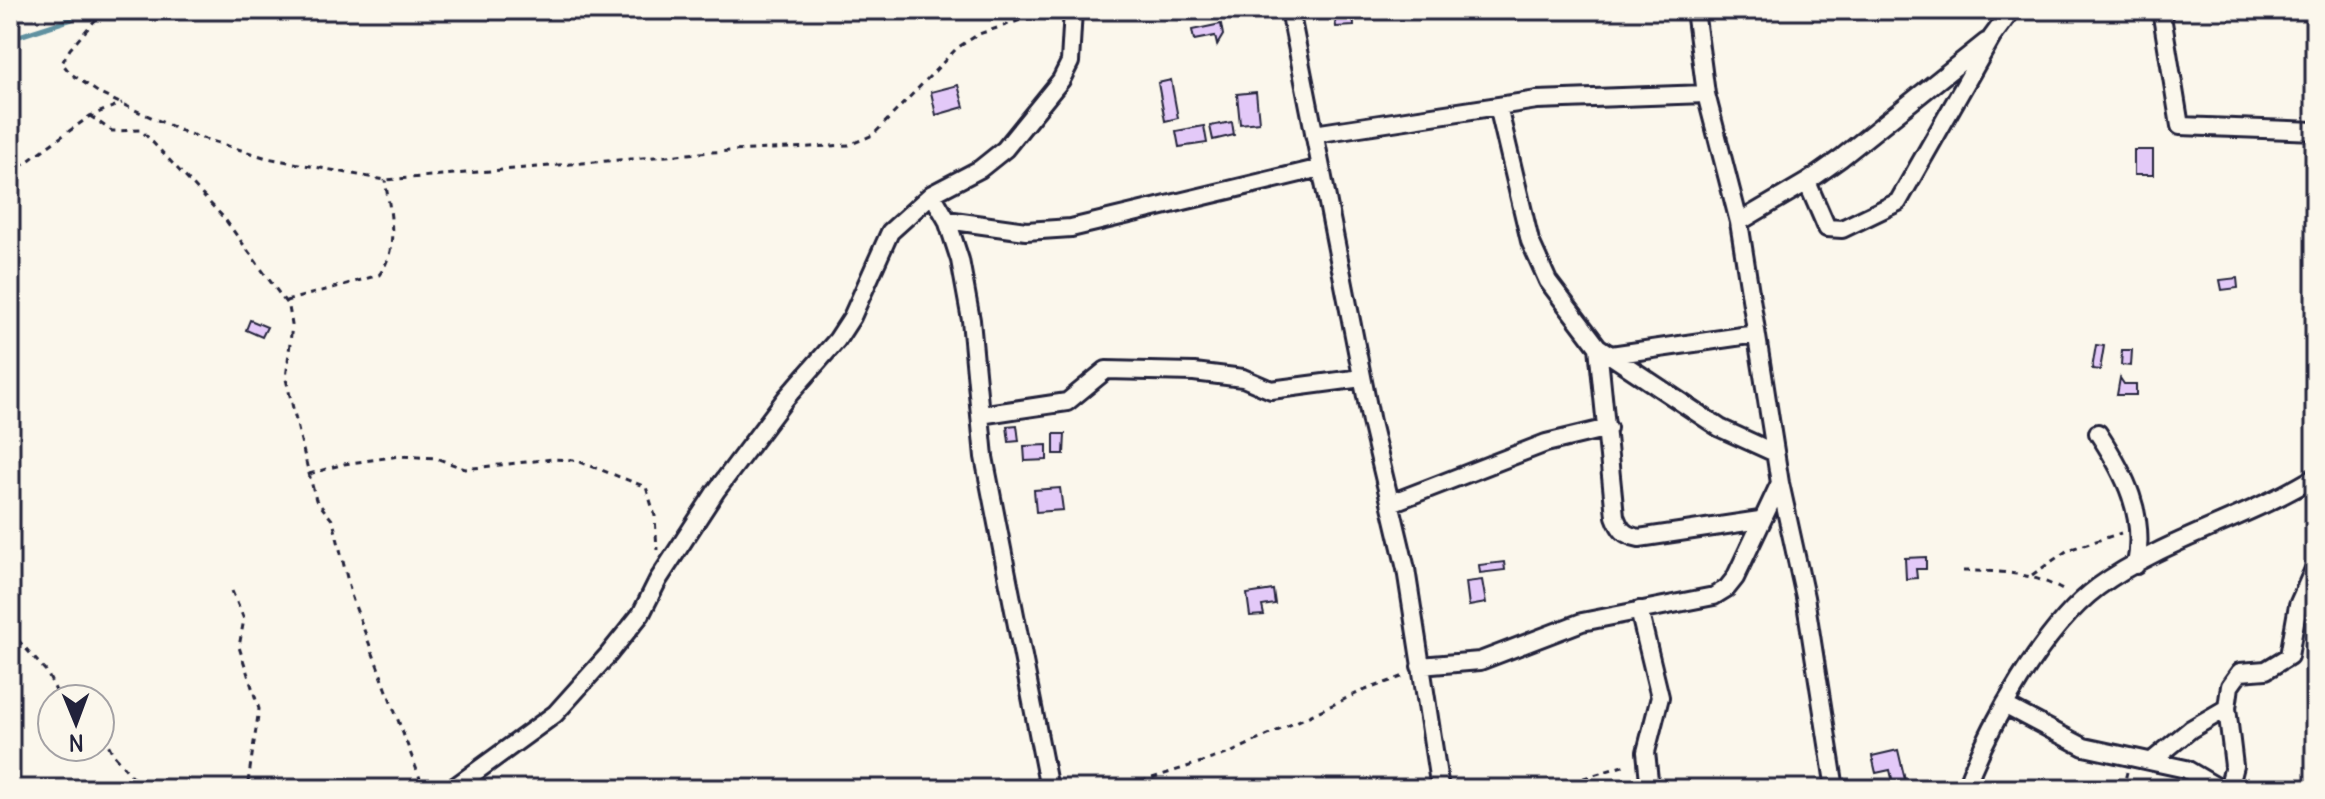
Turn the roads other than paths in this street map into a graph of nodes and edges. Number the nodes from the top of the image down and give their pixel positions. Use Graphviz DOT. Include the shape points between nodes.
graph roads {
  1 [pos="1073,10"];
  2 [pos="1290,10"];
  3 [pos="1695,10"];
  4 [pos="2012,10"];
  5 [pos="2161,10"];
  6 [pos="1992,37"];
  7 [pos="1706,94"];
  8 [pos="1498,106"];
  9 [pos="2315,131"];
  10 [pos="1314,134"];
  11 [pos="1321,168"];
  12 [pos="1807,182"];
  13 [pos="932,194"];
  14 [pos="947,220"];
  15 [pos="1739,222"];
  16 [pos="1756,334"];
  17 [pos="1604,351"];
  18 [pos="1362,378"];
  19 [pos="980,415"];
  20 [pos="1608,428"];
  21 [pos="2098,433"];
  22 [pos="1775,453"];
  23 [pos="2310,480"];
  24 [pos="1780,483"];
  25 [pos="2315,498"];
  26 [pos="1391,503"];
  27 [pos="1760,520"];
  28 [pos="2136,565"];
  29 [pos="2315,567"];
  30 [pos="1639,610"];
  31 [pos="1421,668"];
  32 [pos="2006,706"];
  33 [pos="2227,708"];
  34 [pos="2152,761"];
  35 [pos="452,789"];
  36 [pos="1049,789"];
  37 [pos="1440,789"];
  38 [pos="1650,789"];
  39 [pos="1835,789"];
  40 [pos="1965,789"];
  41 [pos="2220,789"];
  42 [pos="2228,789"];
  1 -- 13 [label="street" via="1070,62 1061,80 1005,149"];
  2 -- 10 [label="street"];
  3 -- 7 [label="street"];
  4 -- 6 [label="street"];
  5 -- 9 [label="street" via="2180,126"];
  6 -- 12 [label="street"];
  6 -- 12 [label="street" via="1893,207 1842,229 1827,228"];
  7 -- 8 [label="street"];
  7 -- 15 [label="street"];
  8 -- 10 [label="street"];
  8 -- 17 [label="street" via="1530,241 1548,281"];
  10 -- 11 [label="street"];
  11 -- 14 [label="street" via="1071,228 1026,231"];
  11 -- 18 [label="street"];
  12 -- 15 [label="street"];
  13 -- 14 [label="street"];
  13 -- 35 [label="street" via="890,232 852,317 764,426 658,580 641,614 572,697 511,749"];
  14 -- 19 [label="street" via="971,320"];
  15 -- 16 [label="street"];
  16 -- 17 [label="street"];
  16 -- 22 [label="street"];
  17 -- 20 [label="street"];
  17 -- 22 [label="street" via="1720,428"];
  18 -- 19 [label="street" via="1271,390 1243,378 1106,370 1067,402"];
  18 -- 26 [label="street"];
  19 -- 36 [label="street" via="997,530"];
  20 -- 26 [label="street" via="1546,443"];
  20 -- 27 [label="street" via="1615,516 1627,536"];
  21 -- 28 [label="street" via="2120,466 2139,527"];
  22 -- 24 [label="street"];
  23 -- 25 [label="street"];
  23 -- 28 [label="street"];
  24 -- 27 [label="street"];
  24 -- 39 [label="street" via="1805,597"];
  26 -- 31 [label="street"];
  27 -- 30 [label="street" via="1727,588 1714,596"];
  28 -- 32 [label="street" via="2082,601"];
  29 -- 33 [label="street" via="2298,605 2293,651 2266,670 2240,672 2230,686"];
  30 -- 31 [label="street" via="1582,622 1480,661"];
  30 -- 38 [label="street" via="1660,697 1646,755"];
  31 -- 37 [label="street"];
  32 -- 34 [label="street" via="2084,747"];
  32 -- 40 [label="street"];
  33 -- 34 [label="street"];
  33 -- 42 [label="street" via="2234,766"];
  34 -- 41 [label="street" via="2198,774"];
}
